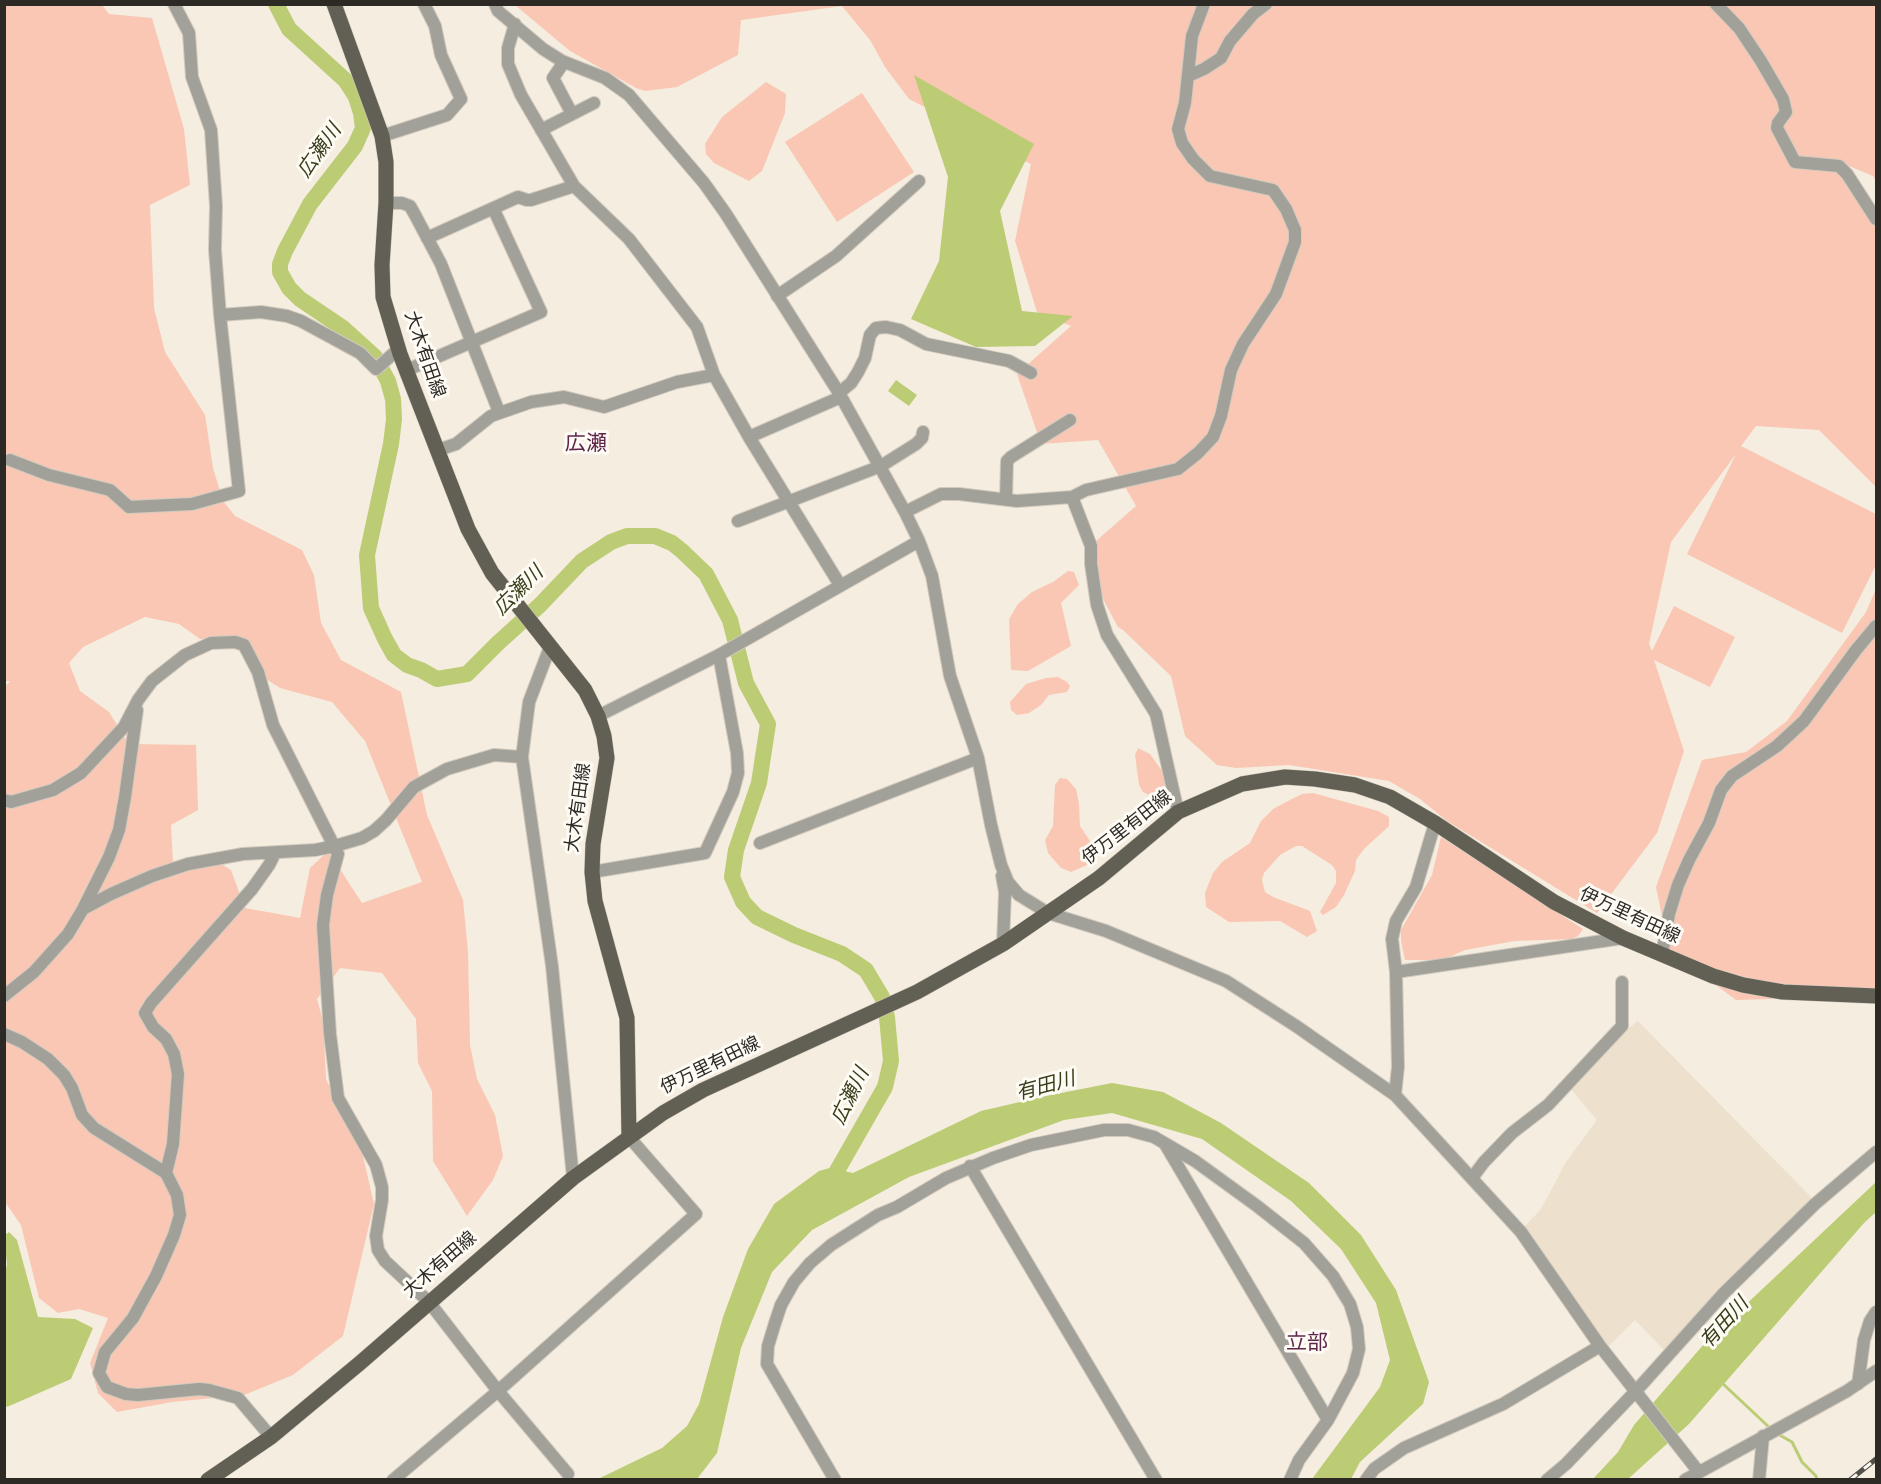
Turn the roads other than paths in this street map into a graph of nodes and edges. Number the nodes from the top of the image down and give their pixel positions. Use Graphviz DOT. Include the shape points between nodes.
graph roads {
  1 [pos="174,4"];
  2 [pos="334,4"];
  3 [pos="424,4"];
  4 [pos="495,4"];
  5 [pos="1204,4"];
  6 [pos="1266,4"];
  7 [pos="1716,4"];
  8 [pos="515,24"];
  9 [pos="564,62"];
  10 [pos="1188,76"];
  11 [pos="594,103"];
  12 [pos="572,114"];
  13 [pos="542,130"];
  14 [pos="382,136"];
  15 [pos="919,181"];
  16 [pos="574,186"];
  17 [pos="386,203"];
  18 [pos="494,210"];
  19 [pos="1876,219"];
  20 [pos="427,238"];
  21 [pos="777,296"];
  22 [pos="220,315"];
  23 [pos="473,341"];
  24 [pos="397,354"];
  25 [pos="407,370"];
  26 [pos="1031,373"];
  27 [pos="714,375"];
  28 [pos="840,395"];
  29 [pos="499,412"];
  30 [pos="1070,420"];
  31 [pos="923,432"];
  32 [pos="749,437"];
  33 [pos="438,450"];
  34 [pos="10,460"];
  35 [pos="881,466"];
  36 [pos="1072,497"];
  37 [pos="1006,499"];
  38 [pos="788,501"];
  39 [pos="905,512"];
  40 [pos="738,521"];
  41 [pos="919,542"];
  42 [pos="840,585"];
  43 [pos="1876,626"];
  44 [pos="550,647"];
  45 [pos="719,655"];
  46 [pos="138,700"];
  47 [pos="598,716"];
  48 [pos="522,757"];
  49 [pos="978,758"];
  50 [pos="4,800"];
  51 [pos="1178,812"];
  52 [pos="1435,823"];
  53 [pos="760,843"];
  54 [pos="336,846"];
  55 [pos="274,853"];
  56 [pos="1001,865"];
  57 [pos="592,872"];
  58 [pos="83,909"];
  59 [pos="1048,913"];
  60 [pos="1623,938"];
  61 [pos="1003,944"];
  62 [pos="1662,955"];
  63 [pos="1396,972"];
  64 [pos="1622,982"];
  65 [pos="4,996"];
  66 [pos="1876,996"];
  67 [pos="4,1034"];
  68 [pos="1395,1095"];
  69 [pos="629,1137"];
  70 [pos="1165,1143"];
  71 [pos="1876,1152"];
  72 [pos="970,1166"];
  73 [pos="166,1173"];
  74 [pos="573,1178"];
  75 [pos="1472,1178"];
  76 [pos="429,1302"];
  77 [pos="1876,1312"];
  78 [pos="1600,1346"];
  79 [pos="1876,1371"];
  80 [pos="1858,1384"];
  81 [pos="498,1391"];
  82 [pos="1635,1392"];
  83 [pos="1328,1420"];
  84 [pos="1763,1436"];
  85 [pos="271,1437"];
  86 [pos="1698,1471"];
  87 [pos="568,1474"];
  88 [pos="208,1479"];
  89 [pos="393,1479"];
  90 [pos="835,1479"];
  91 [pos="1156,1479"];
  92 [pos="1290,1479"];
  93 [pos="1366,1479"];
  94 [pos="1547,1479"];
  95 [pos="1685,1479"];
  96 [pos="1759,1479"];
  1 -- 22 [label="street" via="189,33 192,76 212,130"];
  2 -- 14 [label="main road, 大木有田線"];
  3 -- 14 [label="street" via="461,99 447,115"];
  4 -- 8 [label="street"];
  5 -- 10 [label="street" via="1192,36"];
  6 -- 10 [label="street" via="1230,41 1221,58"];
  7 -- 19 [label="street" via="1739,28 1783,99 1786,112 1778,128 1796,162 1839,166"];
  8 -- 9 [label="street"];
  8 -- 13 [label="street" via="508,64"];
  9 -- 12 [label="street" via="553,78"];
  9 -- 21 [label="street" via="605,78 629,95 704,183"];
  10 -- 36 [label="street" via="1178,129 1182,143 1210,176 1273,190 1295,230 1294,243 1276,294 1231,370 1213,437 1178,469 1086,490"];
  11 -- 12 [label="street"];
  12 -- 13 [label="street"];
  13 -- 16 [label="street"];
  14 -- 17 [label="main road, 大木有田線"];
  15 -- 21 [label="street" via="836,256"];
  16 -- 18 [label="street" via="531,200 518,197"];
  16 -- 27 [label="street" via="629,239 697,327"];
  17 -- 20 [label="street" via="410,206"];
  17 -- 24 [label="main road, 大木有田線" via="383,297"];
  18 -- 20 [label="street"];
  18 -- 23 [label="street" via="541,312"];
  20 -- 23 [label="street"];
  21 -- 28 [label="street"];
  22 -- 24 [label="street" via="261,312 287,316 360,353 376,369"];
  22 -- 34 [label="street" via="239,491 192,504 129,507 110,490 49,475"];
  23 -- 25 [label="street"];
  23 -- 29 [label="street"];
  24 -- 25 [label="main road, 大木有田線"];
  25 -- 33 [label="main road, 大木有田線"];
  26 -- 28 [label="street" via="1009,361 926,344 900,330 876,328 858,372"];
  27 -- 29 [label="street" via="677,382 604,407 564,397"];
  27 -- 32 [label="street"];
  28 -- 32 [label="street"];
  28 -- 35 [label="street"];
  29 -- 33 [label="street" via="456,444"];
  30 -- 37 [label="street" via="1007,461"];
  31 -- 35 [label="street" via="916,444"];
  32 -- 38 [label="street"];
  33 -- 44 [label="main road, 大木有田線" via="468,529 492,573"];
  35 -- 38 [label="street"];
  35 -- 39 [label="street"];
  36 -- 37 [label="street"];
  36 -- 51 [label="street" via="1091,546 1097,605 1107,635 1156,714"];
  37 -- 39 [label="street" via="941,494"];
  38 -- 40 [label="street"];
  38 -- 42 [label="street"];
  39 -- 41 [label="street"];
  41 -- 42 [label="street"];
  41 -- 49 [label="street" via="932,576 950,676"];
  42 -- 45 [label="street"];
  43 -- 62 [label="street" via="1804,721 1777,746 1732,776 1721,790 1678,885"];
  44 -- 47 [label="main road, 大木有田線" via="585,690"];
  44 -- 48 [label="street" via="529,702"];
  45 -- 47 [label="street"];
  45 -- 57 [label="street" via="738,773 705,853"];
  46 -- 50 [label="street" via="124,727 81,773 53,790 11,802"];
  46 -- 54 [label="street" via="159,674 185,655 211,644 244,645 258,672 273,725"];
  46 -- 58 [label="street" via="119,830 110,857"];
  47 -- 57 [label="main road, 大木有田線" via="607,758"];
  48 -- 54 [label="street" via="494,755 447,769 414,787 374,831"];
  48 -- 74 [label="street" via="552,966"];
  49 -- 53 [label="street"];
  49 -- 56 [label="street"];
  51 -- 52 [label="main road, 伊万里有田線" via="1242,784 1285,777 1315,778 1355,785 1390,797"];
  51 -- 59 [label="main road, 伊万里有田線" via="1099,878"];
  52 -- 60 [label="main road, 伊万里有田線" via="1554,902"];
  52 -- 63 [label="street" via="1416,887 1396,921 1392,939"];
  54 -- 55 [label="street"];
  54 -- 76 [label="street" via="338,854 323,925 338,1098 376,1165 382,1187 378,1250 385,1262"];
  55 -- 58 [label="street" via="188,864 152,876"];
  55 -- 73 [label="street" via="252,890 145,1013 166,1039 178,1074"];
  56 -- 59 [label="street" via="1019,895"];
  56 -- 61 [label="street" via="1005,892"];
  57 -- 69 [label="main road, 大木有田線" via="627,1018"];
  58 -- 65 [label="street" via="53,953"];
  59 -- 61 [label="main road, 伊万里有田線"];
  59 -- 68 [label="street" via="1226,981"];
  60 -- 62 [label="main road, 伊万里有田線"];
  60 -- 63 [label="street"];
  61 -- 69 [label="main road, 伊万里有田線" via="917,992 703,1090"];
  62 -- 66 [label="main road, 伊万里有田線" via="1743,985 1782,992"];
  63 -- 68 [label="street"];
  64 -- 75 [label="street" via="1622,1026 1548,1105 1512,1133"];
  67 -- 73 [label="street" via="48,1059 64,1075 82,1115 94,1128"];
  68 -- 75 [label="street"];
  69 -- 74 [label="main road, 大木有田線"];
  69 -- 81 [label="street" via="696,1214"];
  70 -- 72 [label="street" via="1128,1130 1104,1130 1031,1145"];
  70 -- 83 [label="street"];
  70 -- 83 [label="street" via="1304,1243 1333,1276 1350,1304 1359,1349 1353,1373"];
  71 -- 82 [label="street" via="1815,1204 1724,1293"];
  72 -- 90 [label="street" via="831,1245 794,1282 781,1305 768,1346 767,1364"];
  72 -- 91 [label="street"];
  73 -- 85 [label="street" via="177,1195 180,1215 174,1235 133,1318 105,1352 99,1374 107,1387 126,1394 199,1389 238,1398"];
  74 -- 76 [label="main road, 大木有田線"];
  75 -- 78 [label="street" via="1521,1232"];
  76 -- 81 [label="street"];
  76 -- 85 [label="main road, 大木有田線"];
  77 -- 80 [label="street" via="1864,1340"];
  78 -- 82 [label="street"];
  78 -- 93 [label="street" via="1503,1404 1404,1448"];
  79 -- 80 [label="street"];
  80 -- 84 [label="street"];
  81 -- 87 [label="street"];
  81 -- 89 [label="street"];
  82 -- 86 [label="street"];
  82 -- 94 [label="street"];
  83 -- 92 [label="street"];
  84 -- 86 [label="street"];
  84 -- 96 [label="street"];
  85 -- 88 [label="main road, 大木有田線"];
  86 -- 95 [label="street"];
}
